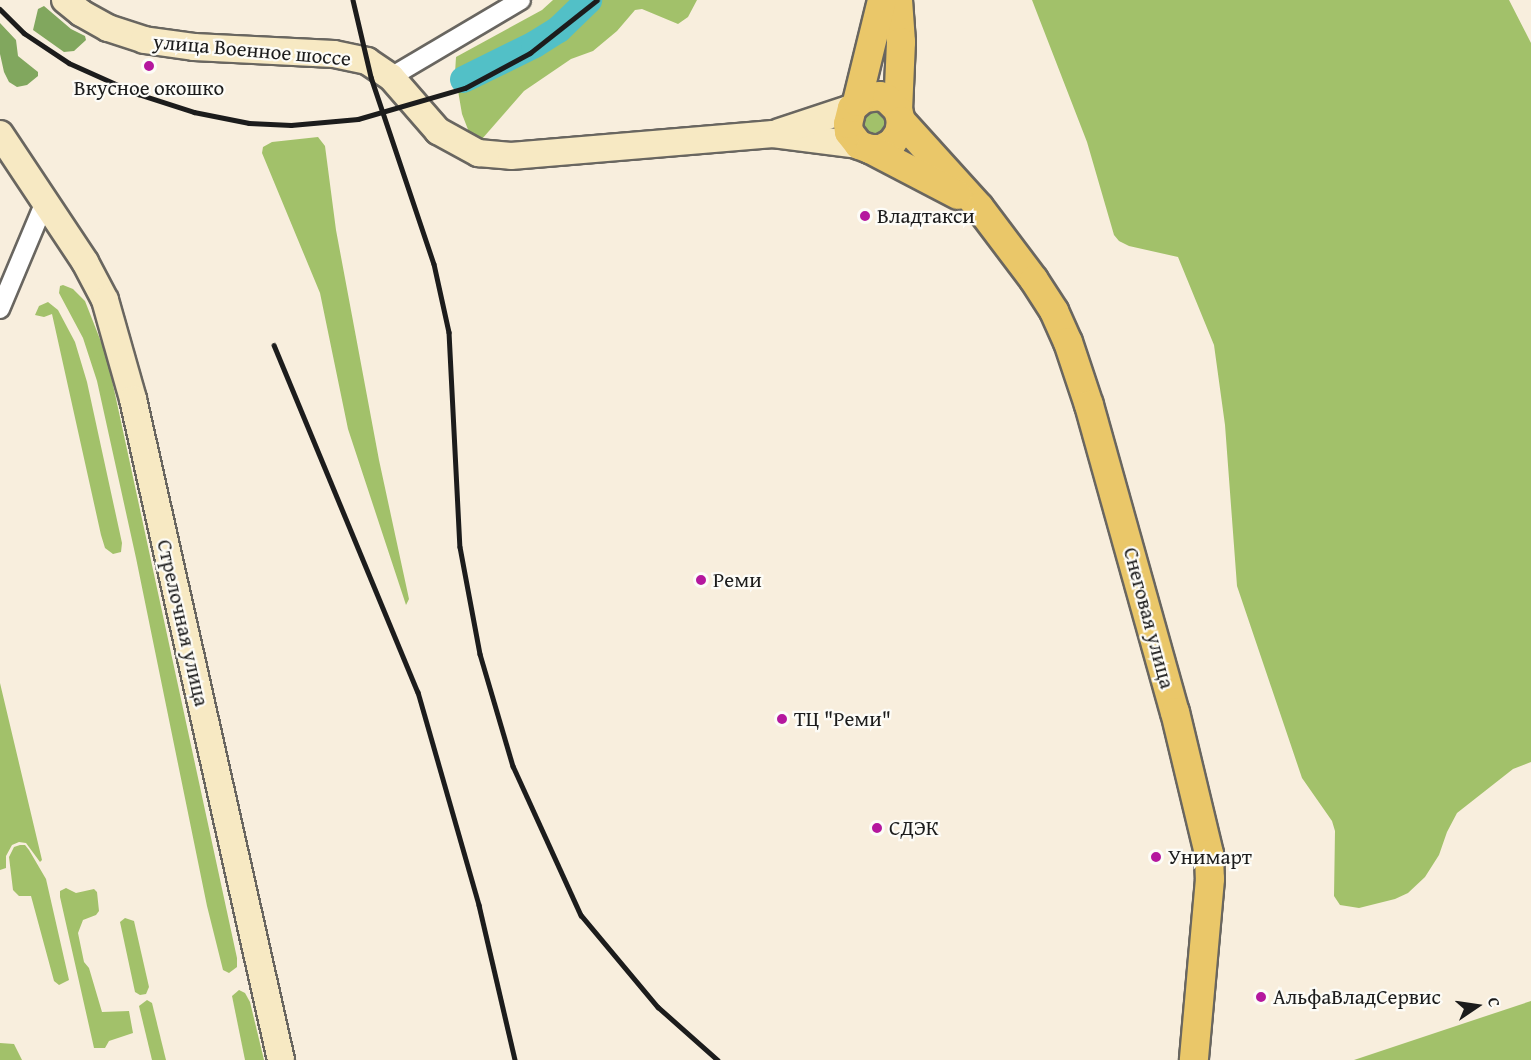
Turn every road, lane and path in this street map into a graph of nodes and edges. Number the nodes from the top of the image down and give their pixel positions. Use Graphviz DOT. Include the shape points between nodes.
graph roads {
  1 [pos="64,0"];
  2 [pos="521,0"];
  3 [pos="882,0"];
  4 [pos="898,0"];
  5 [pos="392,77"];
  6 [pos="854,105"];
  7 [pos="900,116"];
  8 [pos="0,134"];
  9 [pos="773,134"];
  10 [pos="864,147"];
  11 [pos="45,202"];
  12 [pos="979,207"];
  13 [pos="0,309"];
  14 [pos="281,1060"];
  15 [pos="1194,1060"];
  1 -- 5 [label="main road, улица Военное шоссе" via="108,28 144,40 194,47 334,54 367,61"];
  2 -- 5 [label="street"];
  3 -- 6 [label="main road"];
  4 -- 7 [label="main road"];
  5 -- 9 [label="main road, улица Военное шоссе" via="438,131 478,153 511,156"];
  6 -- 7 [label="main road" via="864,98 879,96 894,104"];
  6 -- 9 [label="main road, улица Военное шоссе"];
  6 -- 10 [label="main road" via="849,132"];
  7 -- 10 [label="main road" via="899,133 892,143 881,149"];
  7 -- 12 [label="main road, Снеговая улица"];
  8 -- 11 [label="main road, Стрелочная улица"];
  9 -- 10 [label="main road, улица Военное шоссе"];
  10 -- 12 [label="main road, Снеговая улица"];
  11 -- 13 [label="street"];
  11 -- 14 [label="main road, Стрелочная улица" via="105,300 133,399"];
  12 -- 15 [label="main road, Снеговая улица" via="1034,280 1068,342 1123,521 1195,789 1209,854 1210,879"];
}
